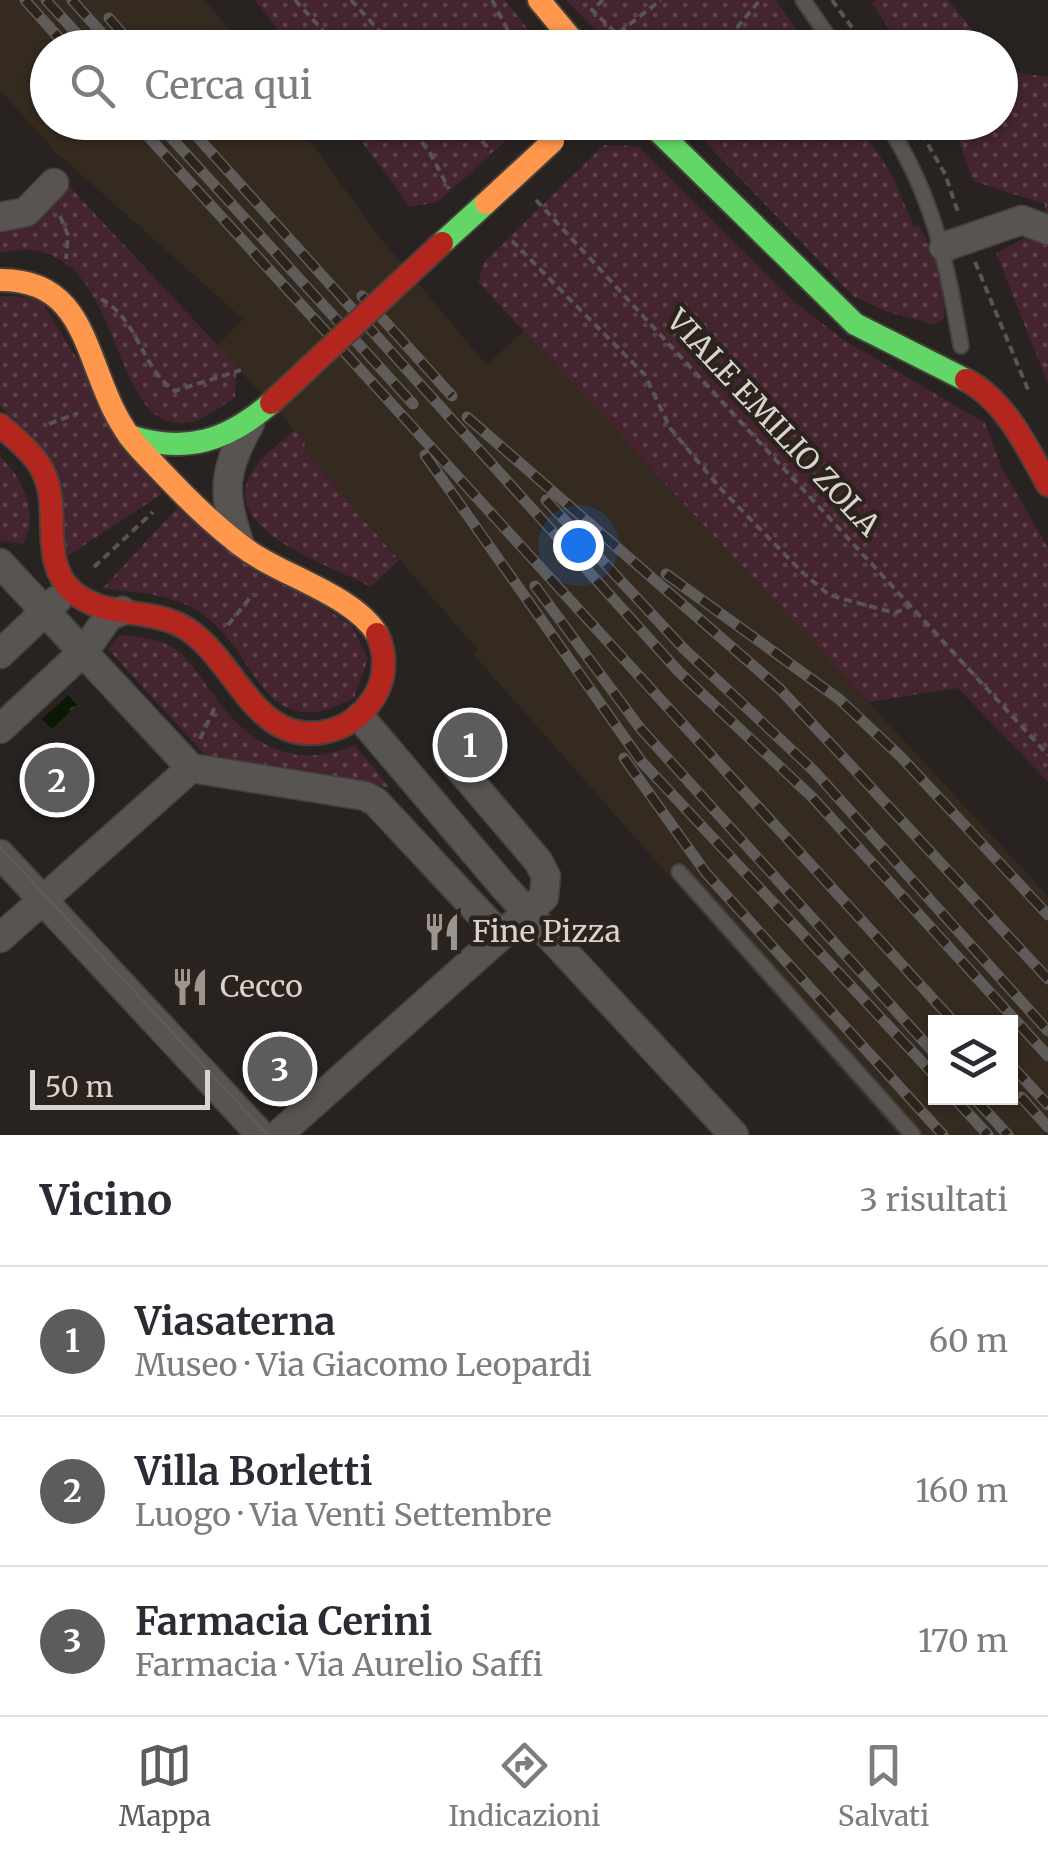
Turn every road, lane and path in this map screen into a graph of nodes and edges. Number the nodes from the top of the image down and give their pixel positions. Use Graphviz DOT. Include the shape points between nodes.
graph roads {
  1 [pos="295,0"];
  2 [pos="351,0"];
  3 [pos="492,0"];
  4 [pos="539,0"];
  5 [pos="604,0"];
  6 [pos="660,0"];
  7 [pos="760,0"];
  8 [pos="804,0"];
  9 [pos="832,0"];
  10 [pos="323,30"];
  11 [pos="378,30"];
  12 [pos="508,30"];
  13 [pos="565,30"];
  14 [pos="614,30"];
  15 [pos="623,30"];
  16 [pos="735,30"];
  17 [pos="824,30"];
  18 [pos="854,30"];
  19 [pos="419,140"];
  20 [pos="480,140"];
  21 [pos="553,140"];
  22 [pos="667,140"];
  23 [pos="897,140"];
  24 [pos="925,140"];
  25 [pos="491,152"];
  26 [pos="449,189"];
  27 [pos="53,193"];
  28 [pos="532,196"];
  29 [pos="0,218"];
  30 [pos="960,218"];
  31 [pos="1048,230"];
  32 [pos="512,241"];
  33 [pos="944,248"];
  34 [pos="974,258"];
  35 [pos="64,265"];
  36 [pos="0,280"];
  37 [pos="814,286"];
  38 [pos="92,295"];
  39 [pos="961,346"];
  40 [pos="241,370"];
  41 [pos="1030,393"];
  42 [pos="261,412"];
  43 [pos="78,413"];
  44 [pos="0,425"];
  45 [pos="44,426"];
  46 [pos="129,436"];
  47 [pos="1024,441"];
  48 [pos="1048,485"];
  49 [pos="166,501"];
  50 [pos="242,548"];
  51 [pos="3,574"];
  52 [pos="78,581"];
  53 [pos="262,582"];
  54 [pos="911,606"];
  55 [pos="46,611"];
  56 [pos="122,611"];
  57 [pos="222,632"];
  58 [pos="85,650"];
  59 [pos="0,654"];
  60 [pos="220,699"];
  61 [pos="360,717"];
  62 [pos="0,728"];
  63 [pos="448,755"];
  64 [pos="1048,755"];
  65 [pos="194,757"];
  66 [pos="0,854"];
  67 [pos="679,872"];
  68 [pos="43,900"];
  69 [pos="527,910"];
  70 [pos="500,935"];
  71 [pos="0,938"];
  72 [pos="261,1135"];
  73 [pos="278,1135"];
  74 [pos="734,1135"];
  75 [pos="914,1135"];
  1 -- 10 [label="path"];
  2 -- 11 [label="path"];
  3 -- 12 [label="path"];
  4 -- 13 [label="street"];
  5 -- 14 [label="path" via="592,10"];
  6 -- 15 [label="path"];
  7 -- 16 [label="path"];
  8 -- 17 [label="lane"];
  9 -- 18 [label="path"];
  19 -- 26 [label="path"];
  20 -- 25 [label="path"];
  21 -- 42 [label="street, bridge"];
  22 -- 37 [label="street"];
  23 -- 33 [label="lane"];
  24 -- 30 [label="path"];
  27 -- 29 [label="street" via="26,212"];
  27 -- 35 [label="path" via="68,234"];
  28 -- 54 [label="path, VIALE EMILIO ZOLA"];
  31 -- 33 [label="street" via="1022,220"];
  32 -- 54 [label="path" via="645,374 670,428 802,572 828,595 895,613"];
  33 -- 39 [label="lane"];
  34 -- 41 [label="path"];
  36 -- 46 [label="street" via="30,279 58,292 107,404"];
  37 -- 39 [label="street" via="876,320"];
  37 -- 47 [label="street" via="855,324 966,377 994,398"];
  38 -- 40 [label="path" via="114,306 174,391"];
  39 -- 47 [label="street" via="987,362"];
  42 -- 46 [label="street" via="218,438 177,449"];
  42 -- 50 [label="street" via="236,448 225,493"];
  43 -- 45 [label="path"];
  44 -- 52 [label="street" via="46,478 56,567"];
  46 -- 50 [label="street"];
  47 -- 48 [label="street"];
  49 -- 52 [label="path"];
  50 -- 61 [label="street" via="362,614 375,628 382,677"];
  51 -- 55 [label="street"];
  52 -- 55 [label="street"];
  52 -- 56 [label="street" via="99,606"];
  53 -- 57 [label="path"];
  54 -- 64 [label="path, VIALE EMILIO ZOLA"];
  55 -- 58 [label="street"];
  55 -- 59 [label="street"];
  56 -- 58 [label="street" via="102,624"];
  56 -- 61 [label="street" via="170,619 190,630 247,701 280,728 318,734"];
  58 -- 62 [label="street"];
  58 -- 65 [label="street"];
  60 -- 65 [label="path"];
  61 -- 69 [label="street"];
  63 -- 69 [label="street" via="546,876 544,897"];
  65 -- 68 [label="street"];
  65 -- 70 [label="street" via="376,802"];
  66 -- 68 [label="street"];
  67 -- 75 [label="lane"];
  68 -- 71 [label="street"];
  68 -- 72 [label="street"];
  69 -- 70 [label="street"];
  69 -- 74 [label="street"];
  70 -- 73 [label="street"];
}
